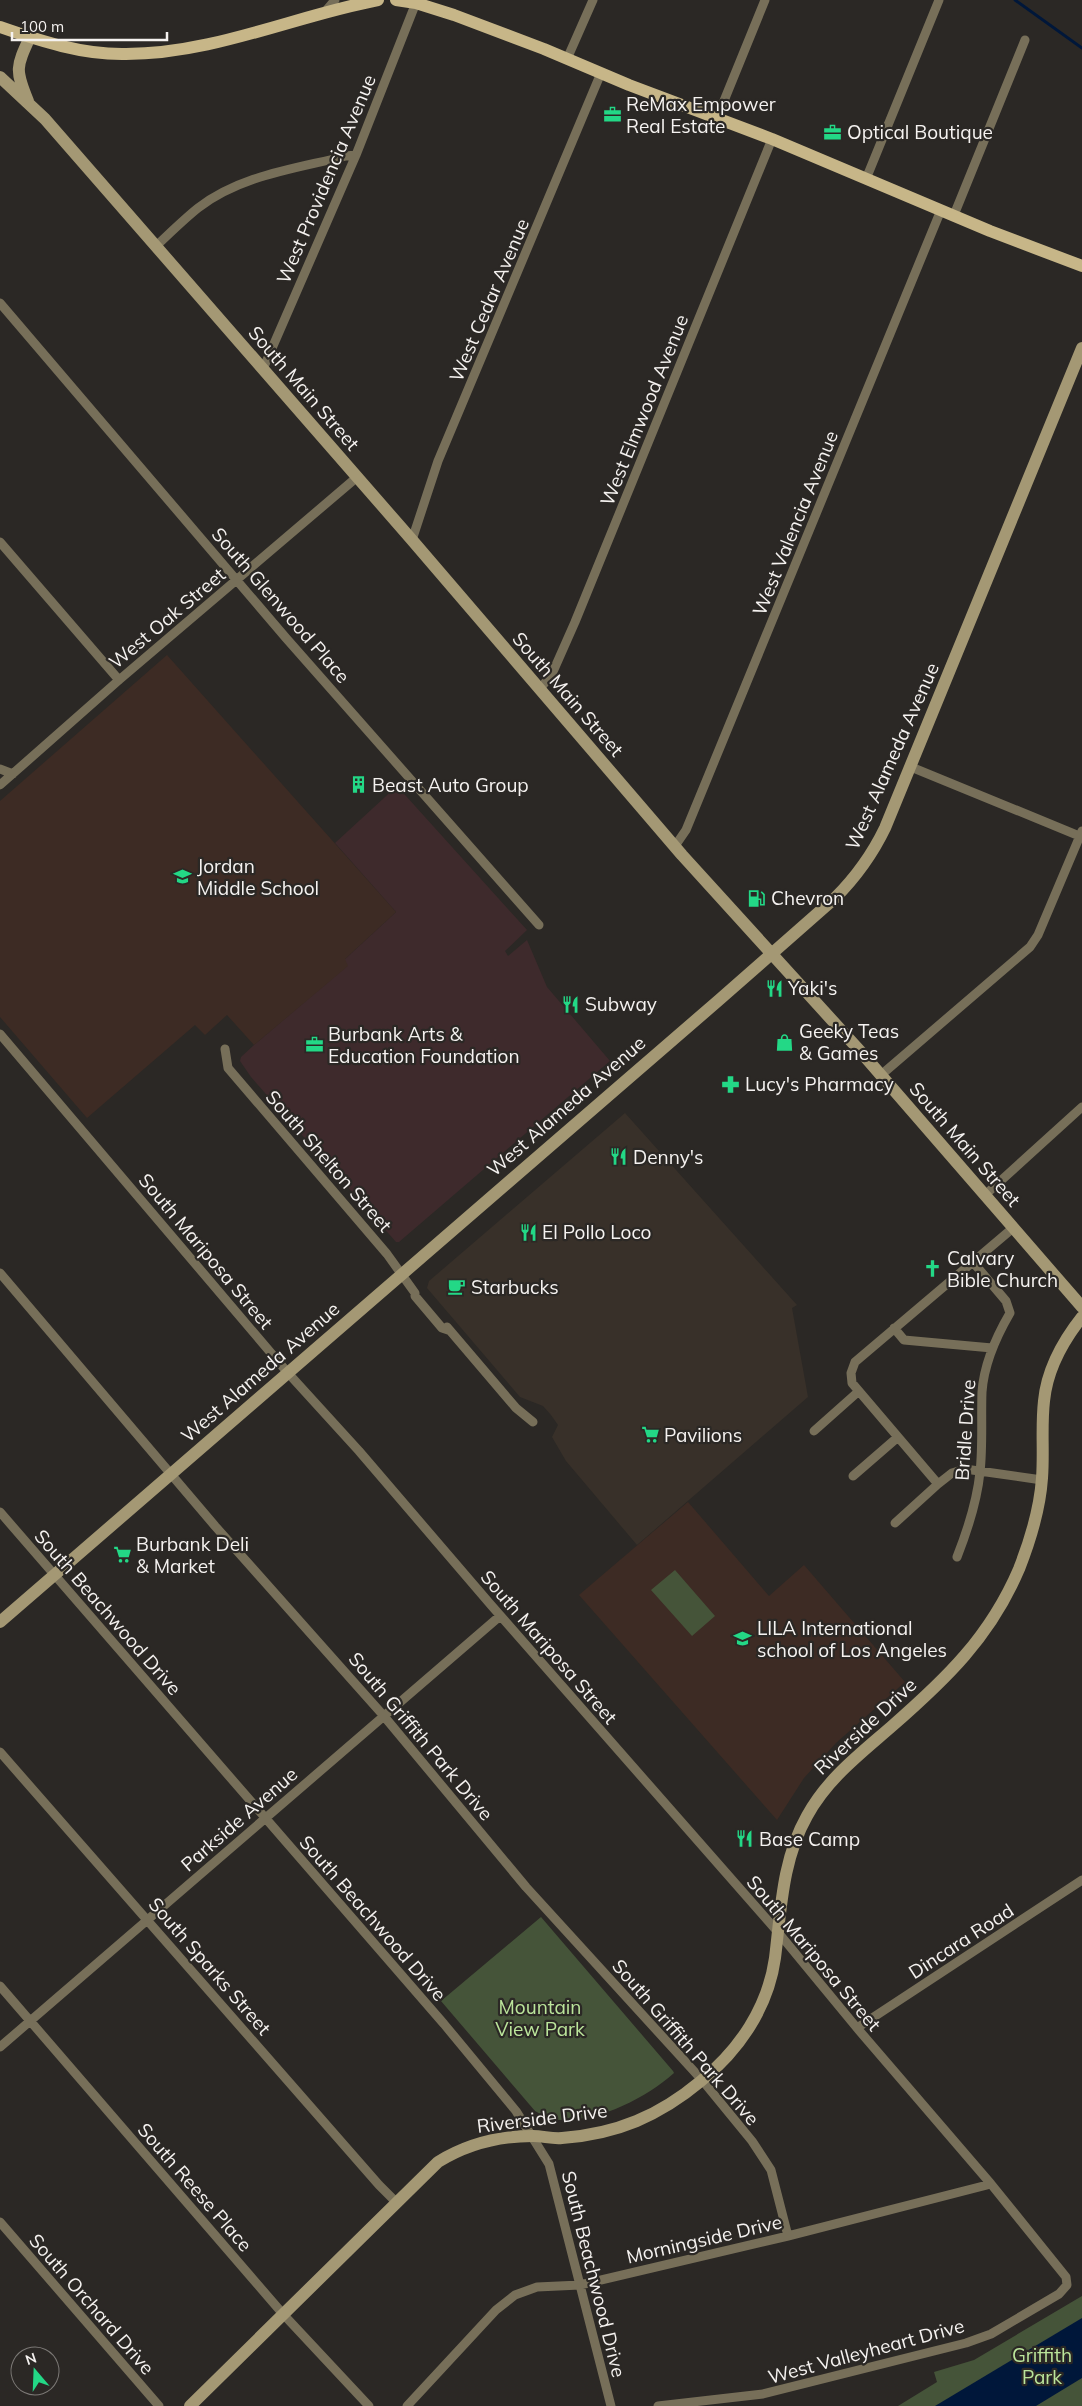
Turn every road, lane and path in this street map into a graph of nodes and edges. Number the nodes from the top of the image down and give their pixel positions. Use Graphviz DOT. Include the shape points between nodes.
graph roads {
  1 [pos="335,0"];
  2 [pos="378,0"];
  3 [pos="396,0"];
  4 [pos="593,0"];
  5 [pos="765,0"];
  6 [pos="939,0"];
  7 [pos="415,1"];
  8 [pos="322,14"];
  9 [pos="0,27"];
  10 [pos="30,36"];
  11 [pos="1025,40"];
  12 [pos="567,59"];
  13 [pos="601,73"];
  14 [pos="0,77"];
  15 [pos="29,104"];
  16 [pos="716,118"];
  17 [pos="772,139"];
  18 [pos="356,155"];
  19 [pos="866,179"];
  20 [pos="941,210"];
  21 [pos="954,215"];
  22 [pos="155,247"];
  23 [pos="1082,266"];
  24 [pos="0,303"];
  25 [pos="1082,348"];
  26 [pos="263,369"];
  27 [pos="356,478"];
  28 [pos="412,540"];
  29 [pos="0,542"];
  30 [pos="237,579"];
  31 [pos="119,680"];
  32 [pos="539,690"];
  33 [pos="911,767"];
  34 [pos="0,769"];
  35 [pos="13,774"];
  36 [pos="0,785"];
  37 [pos="1081,835"];
  38 [pos="675,846"];
  39 [pos="539,925"];
  40 [pos="771,954"];
  41 [pos="0,1034"];
  42 [pos="225,1048"];
  43 [pos="881,1075"];
  44 [pos="1082,1107"];
  45 [pos="985,1195"];
  46 [pos="1012,1228"];
  47 [pos="972,1261"];
  48 [pos="402,1273"];
  49 [pos="0,1274"];
  50 [pos="1082,1307"];
  51 [pos="1082,1317"];
  52 [pos="894,1328"];
  53 [pos="992,1348"];
  54 [pos="288,1373"];
  55 [pos="859,1391"];
  56 [pos="533,1422"];
  57 [pos="814,1431"];
  58 [pos="898,1437"];
  59 [pos="980,1472"];
  60 [pos="171,1473"];
  61 [pos="853,1476"];
  62 [pos="1042,1480"];
  63 [pos="938,1484"];
  64 [pos="0,1512"];
  65 [pos="895,1522"];
  66 [pos="957,1557"];
  67 [pos="54,1575"];
  68 [pos="500,1616"];
  69 [pos="0,1622"];
  70 [pos="383,1715"];
  71 [pos="0,1752"];
  72 [pos="265,1819"];
  73 [pos="1082,1880"];
  74 [pos="148,1920"];
  75 [pos="777,1931"];
  76 [pos="0,1986"];
  77 [pos="30,2021"];
  78 [pos="857,2028"];
  79 [pos="0,2047"];
  80 [pos="702,2080"];
  81 [pos="533,2136"];
  82 [pos="991,2184"];
  83 [pos="396,2202"];
  84 [pos="0,2222"];
  85 [pos="788,2236"];
  86 [pos="580,2285"];
  87 [pos="1067,2285"];
  88 [pos="283,2314"];
  89 [pos="160,2406"];
  90 [pos="190,2406"];
  91 [pos="369,2406"];
  92 [pos="407,2406"];
  93 [pos="611,2406"];
  94 [pos="658,2406"];
  1 -- 8 [label="street"];
  2 -- 8 [label="main road"];
  3 -- 7 [label="main road"];
  4 -- 12 [label="street"];
  5 -- 16 [label="street"];
  6 -- 19 [label="street"];
  7 -- 12 [label="main road"];
  7 -- 18 [label="street, West Providencia Avenue"];
  8 -- 10 [label="main road" via="211,44 126,54 76,50"];
  9 -- 10 [label="main road"];
  10 -- 15 [label="main road, South Main Street" via="18,67"];
  11 -- 21 [label="street"];
  12 -- 13 [label="main road"];
  13 -- 16 [label="main road"];
  13 -- 28 [label="street, West Cedar Avenue" via="438,461"];
  14 -- 15 [label="main road, South Main Street"];
  15 -- 22 [label="main road, South Main Street"];
  16 -- 17 [label="main road"];
  17 -- 19 [label="main road"];
  17 -- 32 [label="street, West Elmwood Avenue" via="575,622 552,674"];
  18 -- 22 [label="street" via="251,179 226,190 198,208"];
  18 -- 26 [label="street, West Providencia Avenue"];
  19 -- 20 [label="main road"];
  20 -- 21 [label="main road"];
  20 -- 38 [label="street, West Valencia Avenue" via="737,709 686,830"];
  21 -- 23 [label="main road"];
  22 -- 26 [label="main road, South Main Street"];
  24 -- 30 [label="street, South Glenwood Place"];
  25 -- 33 [label="main road, West Alameda Avenue"];
  26 -- 27 [label="main road, South Main Street"];
  27 -- 28 [label="main road, South Main Street"];
  27 -- 30 [label="street, West Oak Street"];
  28 -- 32 [label="main road, South Main Street"];
  29 -- 31 [label="street"];
  30 -- 31 [label="street, West Oak Street"];
  30 -- 39 [label="street, South Glenwood Place"];
  31 -- 35 [label="street, West Oak Street"];
  32 -- 38 [label="main road, South Main Street"];
  33 -- 37 [label="street"];
  33 -- 40 [label="main road, West Alameda Avenue" via="885,828 863,867 835,898"];
  34 -- 35 [label="street"];
  35 -- 36 [label="street, West Oak Street"];
  37 -- 43 [label="street" via="1030,947"];
  38 -- 40 [label="main road, South Main Street"];
  40 -- 43 [label="main road, South Main Street"];
  40 -- 48 [label="main road, West Alameda Avenue"];
  41 -- 54 [label="street, South Mariposa Street"];
  42 -- 48 [label="street, South Shelton Street" via="228,1068"];
  43 -- 45 [label="main road, South Main Street"];
  44 -- 45 [label="street"];
  45 -- 46 [label="main road, South Main Street"];
  46 -- 47 [label="street"];
  46 -- 50 [label="main road, South Main Street"];
  47 -- 52 [label="street"];
  47 -- 53 [label="street, Bridle Drive" via="1009,1306 1010,1313"];
  48 -- 54 [label="main road, West Alameda Avenue"];
  48 -- 56 [label="street, South Shelton Street" via="415,1296 442,1328 448,1330 516,1408"];
  49 -- 60 [label="street, South Griffith Park Drive"];
  51 -- 62 [label="main road, Riverside Drive" via="1060,1348 1046,1388"];
  52 -- 53 [label="street" via="904,1340"];
  52 -- 55 [label="street" via="855,1362 852,1383"];
  53 -- 59 [label="street, Bridle Drive" via="982,1390"];
  54 -- 60 [label="main road, West Alameda Avenue"];
  54 -- 68 [label="street, South Mariposa Street"];
  55 -- 57 [label="street"];
  55 -- 58 [label="street"];
  58 -- 61 [label="street"];
  58 -- 63 [label="street"];
  59 -- 62 [label="street"];
  59 -- 63 [label="street" via="958,1470"];
  59 -- 66 [label="street, Bridle Drive" via="972,1520"];
  60 -- 67 [label="main road, West Alameda Avenue"];
  60 -- 70 [label="street, South Griffith Park Drive"];
  62 -- 75 [label="main road, Riverside Drive" via="1020,1566 990,1624 958,1666 841,1770 811,1808 789,1860"];
  63 -- 65 [label="street"];
  64 -- 67 [label="street, South Beachwood Drive"];
  67 -- 69 [label="main road, West Alameda Avenue"];
  67 -- 72 [label="street, South Beachwood Drive"];
  68 -- 70 [label="street, Parkside Avenue"];
  68 -- 75 [label="street, South Mariposa Street"];
  70 -- 72 [label="street, Parkside Avenue"];
  70 -- 80 [label="street, South Griffith Park Drive" via="526,1887"];
  71 -- 74 [label="street, South Sparks Street"];
  72 -- 74 [label="street, Parkside Avenue"];
  72 -- 81 [label="street, South Beachwood Drive" via="504,2095"];
  73 -- 78 [label="street, Dincara Road"];
  74 -- 77 [label="street, Parkside Avenue"];
  74 -- 83 [label="street, South Sparks Street"];
  75 -- 78 [label="street, South Mariposa Street"];
  75 -- 80 [label="main road, Riverside Drive" via="769,1984 750,2028 726,2058"];
  76 -- 77 [label="street, South Reese Place"];
  77 -- 79 [label="street, Parkside Avenue"];
  77 -- 88 [label="street, South Reese Place"];
  78 -- 82 [label="street, South Mariposa Street"];
  80 -- 81 [label="main road, Riverside Drive" via="671,2104 636,2122 586,2135 561,2138"];
  80 -- 85 [label="street, South Griffith Park Drive" via="771,2170"];
  81 -- 83 [label="main road, Riverside Drive" via="482,2142 464,2148 438,2162"];
  81 -- 86 [label="street, South Beachwood Drive" via="549,2164"];
  82 -- 85 [label="street, Morningside Drive"];
  82 -- 87 [label="street, South Mariposa Street" via="1062,2270"];
  83 -- 88 [label="main road, Riverside Drive"];
  84 -- 89 [label="street, South Orchard Drive"];
  85 -- 86 [label="street, Morningside Drive"];
  86 -- 92 [label="street, Morningside Drive" via="537,2287 515,2295 496,2310"];
  86 -- 93 [label="street, South Beachwood Drive"];
  87 -- 94 [label="street, West Valleyheart Drive" via="1059,2294 999,2329 966,2343 763,2394"];
  88 -- 90 [label="main road, Riverside Drive"];
  88 -- 91 [label="street, South Reese Place"];
}
